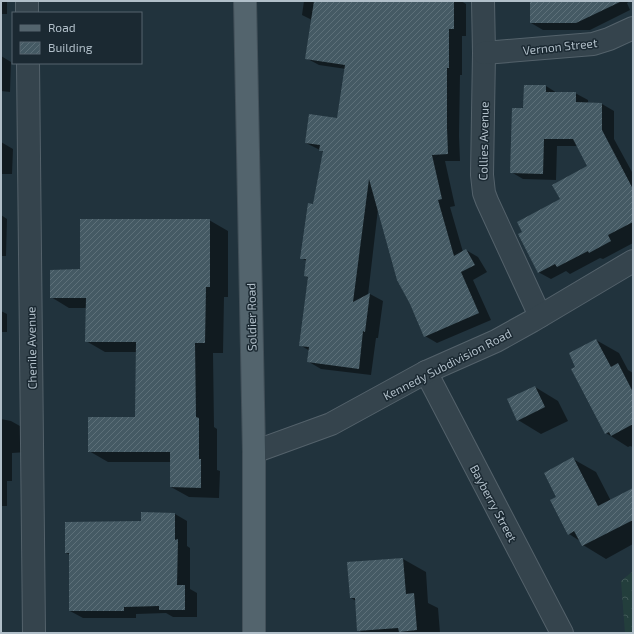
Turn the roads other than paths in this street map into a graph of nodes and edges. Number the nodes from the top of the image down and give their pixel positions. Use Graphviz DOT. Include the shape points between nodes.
graph roads {
  1 [pos="27,1"];
  2 [pos="245,1"];
  3 [pos="483,1"];
  4 [pos="27,12"];
  5 [pos="633,28"];
  6 [pos="484,53"];
  7 [pos="28,64"];
  8 [pos="633,261"];
  9 [pos="540,316"];
  10 [pos="426,372"];
  11 [pos="254,452"];
  12 [pos="34,633"];
  13 [pos="254,633"];
  14 [pos="562,633"];
  1 -- 4 [label="street"];
  2 -- 11 [label="main road, Soldier Road"];
  3 -- 6 [label="street, Collies Avenue"];
  5 -- 6 [label="street, Vernon Street" via="609,40 593,44"];
  6 -- 9 [label="street, Collies Avenue" via="484,193"];
  7 -- 12 [label="street, Chenile Avenue"];
  8 -- 9 [label="street, Kennedy Subdivision Road"];
  9 -- 10 [label="street, Kennedy Subdivision Road" via="496,341"];
  10 -- 11 [label="street, Kennedy Subdivision Road" via="331,424"];
  10 -- 14 [label="street, Bayberry Street"];
  11 -- 13 [label="main road, Soldier Road"];
}
